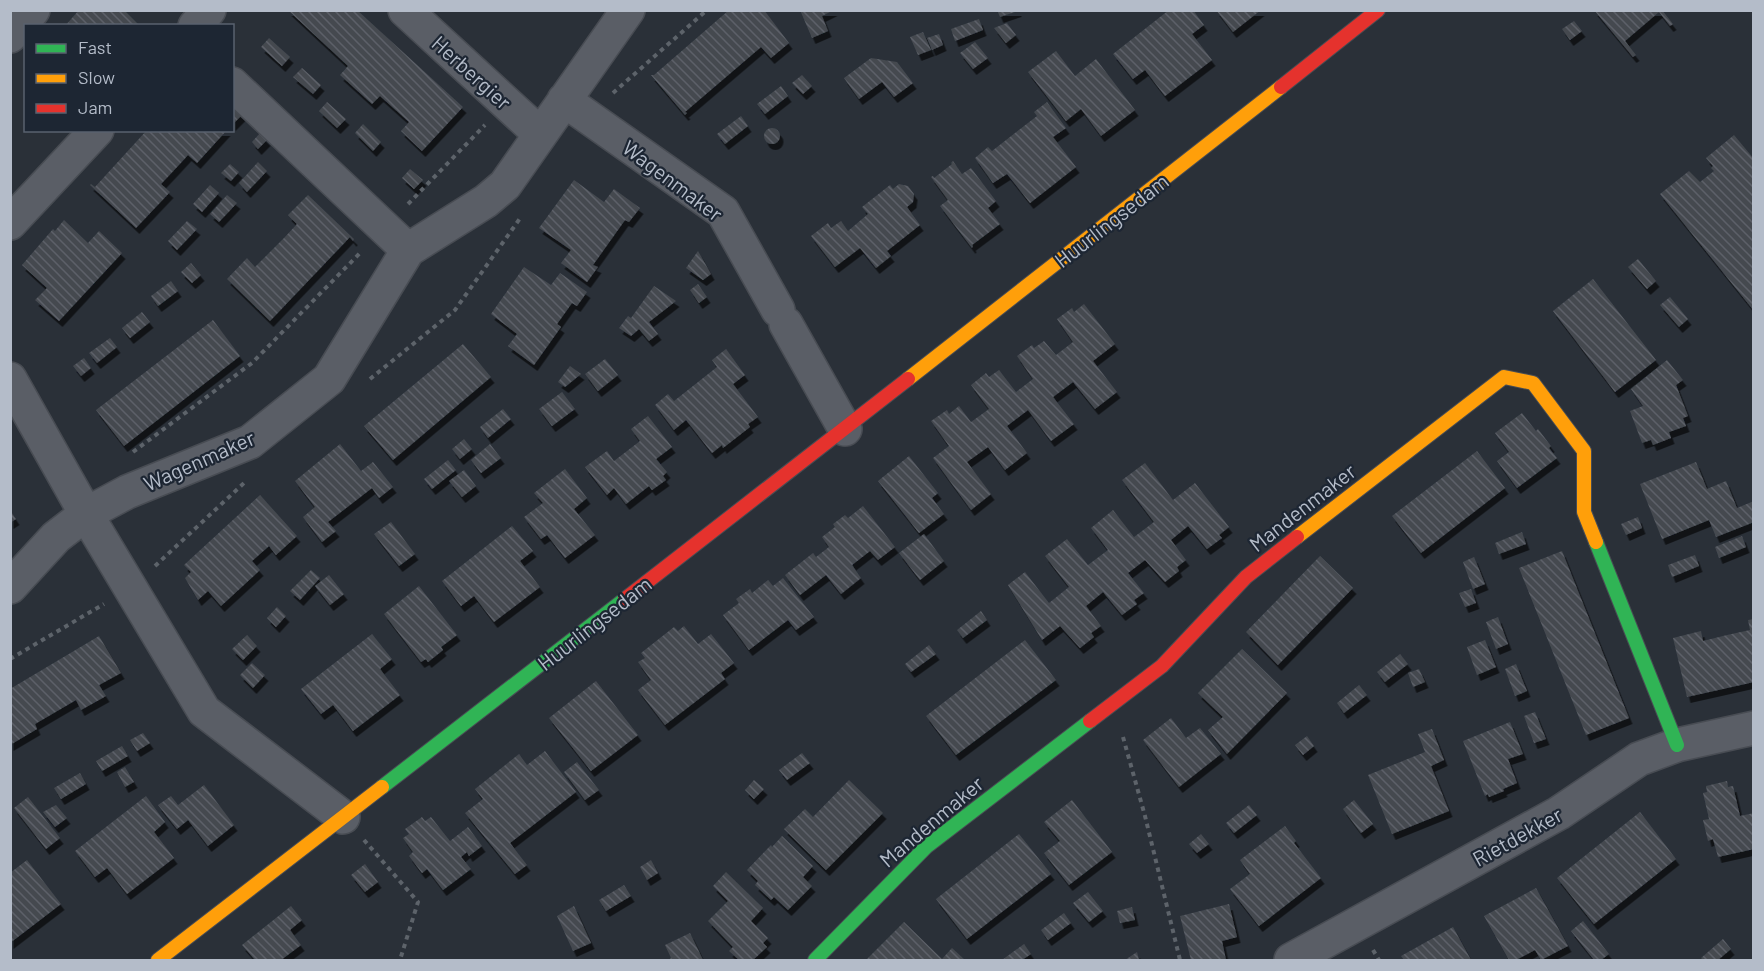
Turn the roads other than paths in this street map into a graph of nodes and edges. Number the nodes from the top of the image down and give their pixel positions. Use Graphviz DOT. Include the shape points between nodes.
graph roads {
  1 [pos="33,10"];
  2 [pos="209,10"];
  3 [pos="405,10"];
  4 [pos="628,10"];
  5 [pos="1378,10"];
  6 [pos="197,24"];
  7 [pos="10,36"];
  8 [pos="10,43"];
  9 [pos="24,54"];
  10 [pos="234,86"];
  11 [pos="564,100"];
  12 [pos="95,132"];
  13 [pos="540,134"];
  14 [pos="10,223"];
  15 [pos="408,250"];
  16 [pos="10,379"];
  17 [pos="845,429"];
  18 [pos="86,514"];
  19 [pos="10,587"];
  20 [pos="1752,729"];
  21 [pos="1677,745"];
  22 [pos="344,817"];
  23 [pos="158,960"];
  24 [pos="815,960"];
  25 [pos="1292,960"];
  1 -- 7 [label="street"];
  2 -- 6 [label="street"];
  3 -- 13 [label="street, Herbergier"];
  4 -- 11 [label="street, Wagenmaker"];
  5 -- 17 [label="street, Huurlingsedam"];
  8 -- 9 [label="street"];
  10 -- 15 [label="street"];
  11 -- 13 [label="street, Wagenmaker"];
  11 -- 17 [label="street, Wagenmaker" via="723,212"];
  12 -- 14 [label="street"];
  13 -- 15 [label="street, Wagenmaker" via="505,185"];
  15 -- 18 [label="street, Wagenmaker" via="328,379 250,442 127,492"];
  16 -- 18 [label="street"];
  17 -- 22 [label="street, Huurlingsedam"];
  18 -- 19 [label="street, Wagenmaker" via="56,537"];
  18 -- 22 [label="street" via="204,711"];
  20 -- 21 [label="street, Rietdekker"];
  21 -- 24 [label="street, Mandenmaker" via="1584,512 1584,451 1533,383 1504,377 1246,577 1162,666 926,847"];
  21 -- 25 [label="street, Rietdekker" via="1639,759 1559,813"];
  22 -- 23 [label="street, Huurlingsedam"];
}
